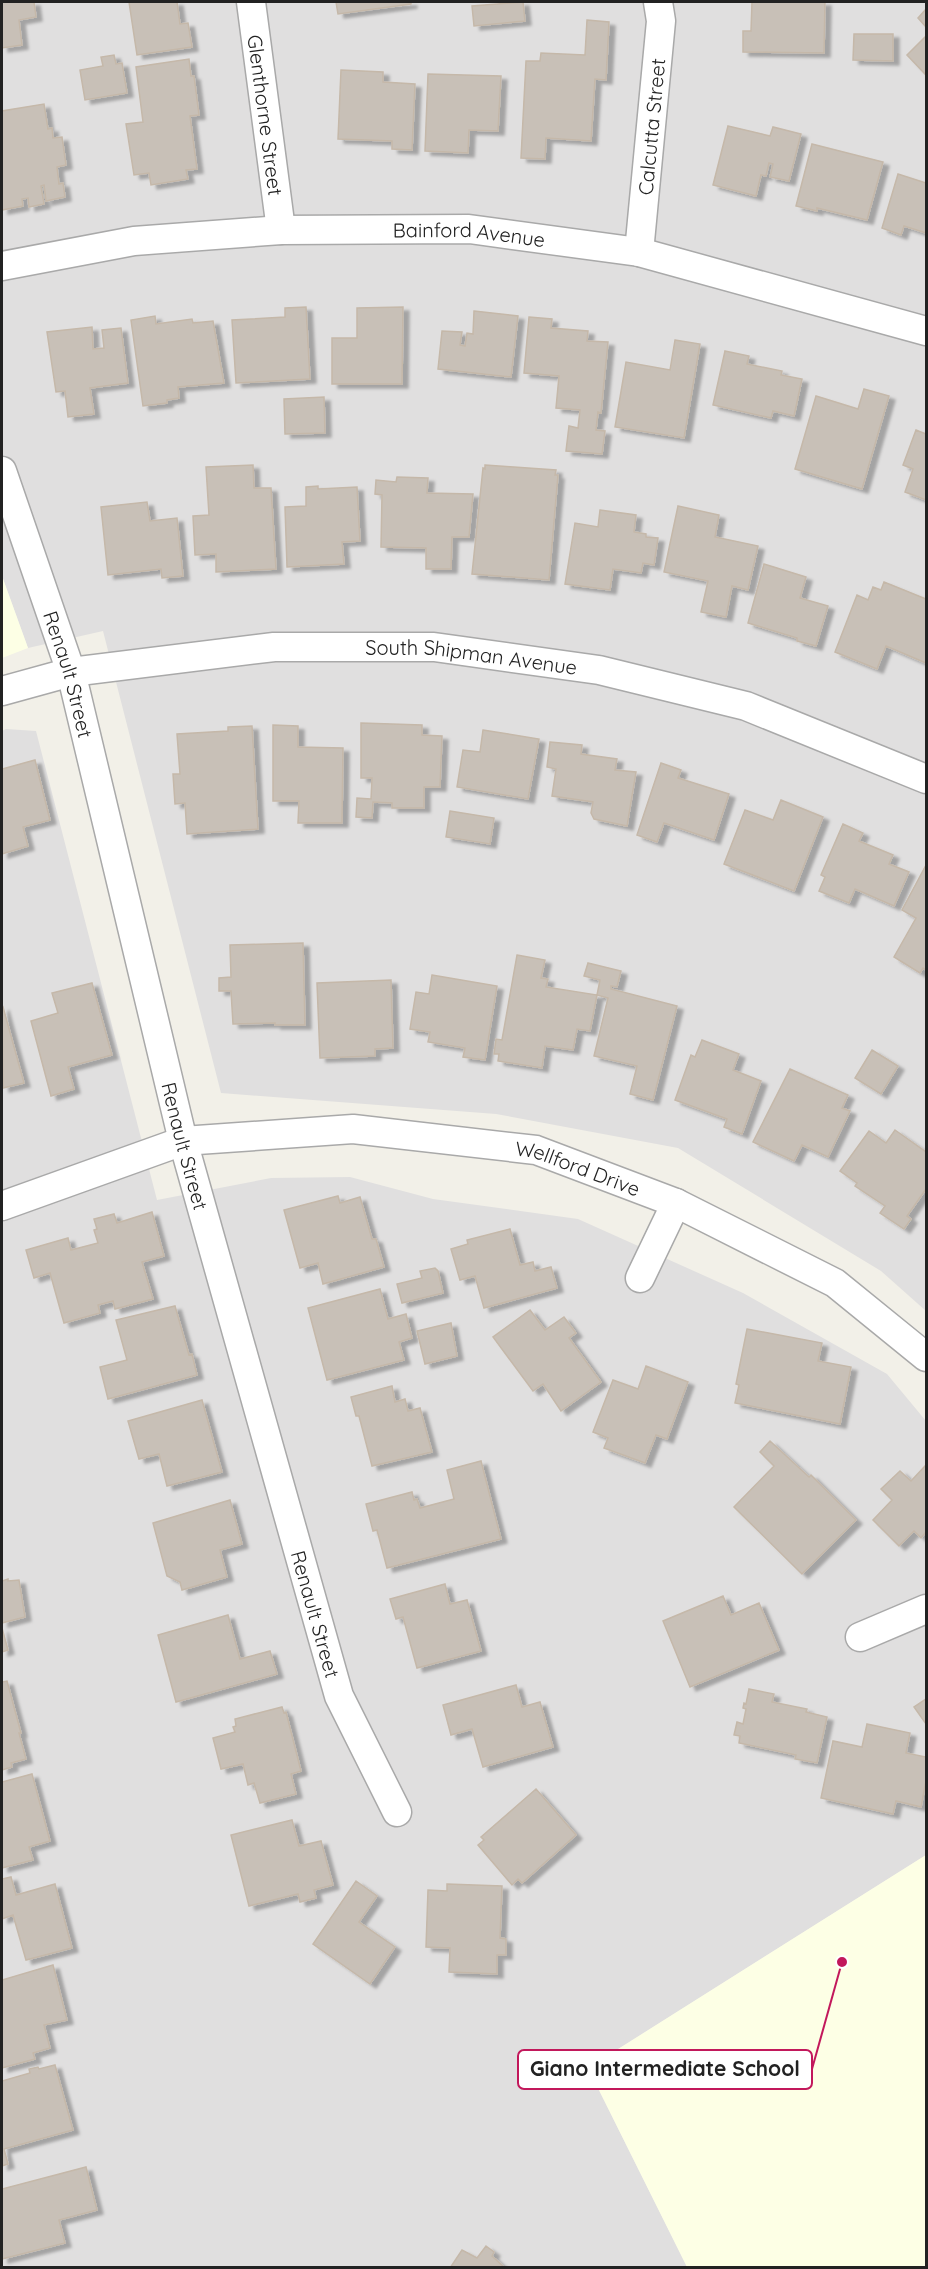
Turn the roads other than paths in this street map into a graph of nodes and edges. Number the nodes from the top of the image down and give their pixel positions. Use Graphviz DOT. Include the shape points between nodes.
graph roads {
  1 [pos="251,2"];
  2 [pos="658,2"];
  3 [pos="281,230"];
  4 [pos="639,252"];
  5 [pos="2,266"];
  6 [pos="927,331"];
  7 [pos="2,471"];
  8 [pos="71,672"];
  9 [pos="2,691"];
  10 [pos="927,779"];
  11 [pos="183,1141"];
  12 [pos="676,1203"];
  13 [pos="2,1206"];
  14 [pos="640,1278"];
  15 [pos="927,1356"];
  16 [pos="927,1609"];
  17 [pos="860,1637"];
  18 [pos="397,1812"];
  1 -- 3 [label="street, Glenthorne Street"];
  2 -- 4 [label="street, Calcutta Street" via="661,21"];
  3 -- 4 [label="street, Bainford Avenue" via="469,229"];
  3 -- 5 [label="street, Bainford Avenue" via="134,241"];
  4 -- 6 [label="street, Bainford Avenue"];
  7 -- 8 [label="street, Renault Street"];
  8 -- 9 [label="street, South Shipman Avenue"];
  8 -- 10 [label="street, South Shipman Avenue" via="274,646 434,647 599,670 746,706"];
  8 -- 11 [label="street, Renault Street"];
  11 -- 12 [label="street, Wellford Drive" via="353,1129 536,1150"];
  11 -- 13 [label="street, Wellford Drive"];
  11 -- 18 [label="street, Renault Street" via="339,1696"];
  12 -- 14 [label="street"];
  12 -- 15 [label="street, Wellford Drive" via="835,1283"];
  16 -- 17 [label="street"];
}
